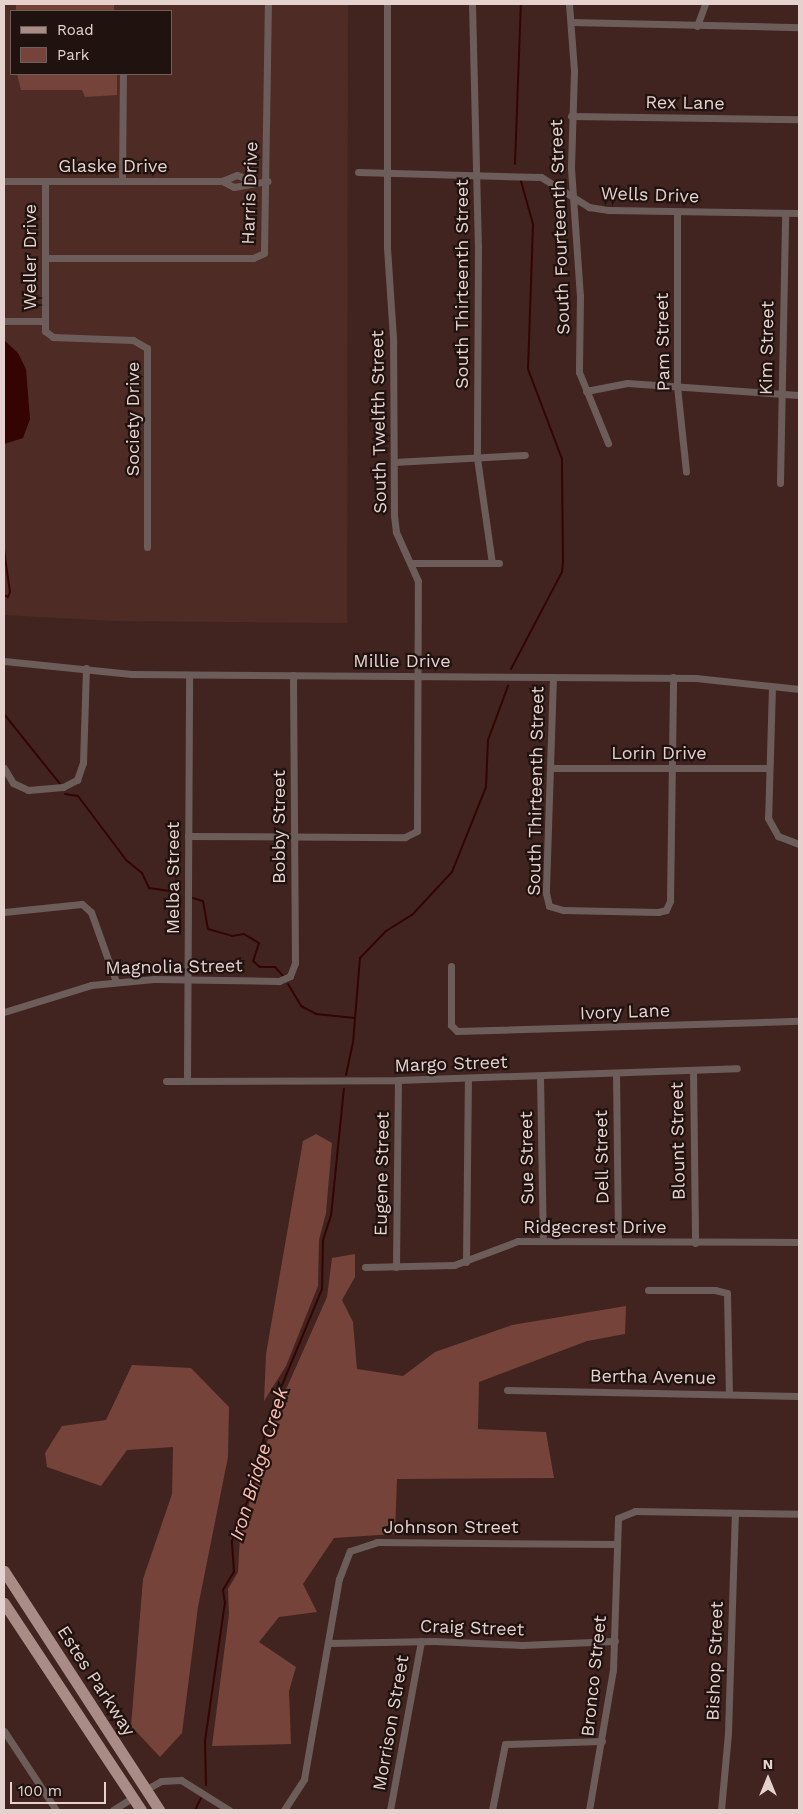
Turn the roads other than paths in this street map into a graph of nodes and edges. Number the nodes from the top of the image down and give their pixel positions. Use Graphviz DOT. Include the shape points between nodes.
graph roads {
  1 [pos="268,4"];
  2 [pos="387,4"];
  3 [pos="472,4"];
  4 [pos="569,4"];
  5 [pos="706,4"];
  6 [pos="571,22"];
  7 [pos="697,26"];
  8 [pos="799,26"];
  9 [pos="123,75"];
  10 [pos="571,116"];
  11 [pos="799,119"];
  12 [pos="358,172"];
  13 [pos="387,172"];
  14 [pos="477,174"];
  15 [pos="4,180"];
  16 [pos="45,181"];
  17 [pos="122,181"];
  18 [pos="222,181"];
  19 [pos="252,181"];
  20 [pos="267,181"];
  21 [pos="573,198"];
  22 [pos="677,212"];
  23 [pos="785,213"];
  24 [pos="799,213"];
  25 [pos="45,258"];
  26 [pos="4,322"];
  27 [pos="45,322"];
  28 [pos="677,386"];
  29 [pos="586,391"];
  30 [pos="781,394"];
  31 [pos="799,395"];
  32 [pos="608,443"];
  33 [pos="525,455"];
  34 [pos="477,458"];
  35 [pos="394,462"];
  36 [pos="686,472"];
  37 [pos="780,483"];
  38 [pos="147,548"];
  39 [pos="411,563"];
  40 [pos="4,661"];
  41 [pos="86,668"];
  42 [pos="189,675"];
  43 [pos="293,675"];
  44 [pos="418,676"];
  45 [pos="553,677"];
  46 [pos="673,677"];
  47 [pos="772,687"];
  48 [pos="799,689"];
  49 [pos="4,768"];
  50 [pos="550,768"];
  51 [pos="671,768"];
  52 [pos="768,768"];
  53 [pos="188,836"];
  54 [pos="294,838"];
  55 [pos="799,844"];
  56 [pos="4,912"];
  57 [pos="451,966"];
  58 [pos="289,977"];
  59 [pos="189,979"];
  60 [pos="116,982"];
  61 [pos="4,1012"];
  62 [pos="799,1021"];
  63 [pos="737,1068"];
  64 [pos="693,1070"];
  65 [pos="616,1073"];
  66 [pos="540,1076"];
  67 [pos="468,1078"];
  68 [pos="398,1080"];
  69 [pos="166,1081"];
  70 [pos="186,1081"];
  71 [pos="543,1240"];
  72 [pos="618,1241"];
  73 [pos="799,1242"];
  74 [pos="695,1243"];
  75 [pos="466,1262"];
  76 [pos="365,1267"];
  77 [pos="396,1267"];
  78 [pos="648,1290"];
  79 [pos="507,1390"];
  80 [pos="729,1393"];
  81 [pos="799,1396"];
  82 [pos="735,1513"];
  83 [pos="799,1514"];
  84 [pos="617,1544"];
  85 [pos="4,1571"];
  86 [pos="4,1603"];
  87 [pos="421,1641"];
  88 [pos="616,1641"];
  89 [pos="328,1643"];
  90 [pos="4,1731"];
  91 [pos="602,1741"];
  92 [pos="145,1790"];
  93 [pos="132,1798"];
  94 [pos="56,1810"];
  95 [pos="113,1810"];
  96 [pos="141,1810"];
  97 [pos="159,1810"];
  98 [pos="229,1810"];
  99 [pos="284,1810"];
  100 [pos="390,1810"];
  101 [pos="492,1810"];
  102 [pos="590,1810"];
  103 [pos="721,1810"];
  1 -- 20 [label="street, Harris Drive"];
  2 -- 13 [label="street, South Twelfth Street"];
  3 -- 14 [label="street, South Thirteenth Street"];
  4 -- 6 [label="street, South Fourteenth Street"];
  5 -- 7 [label="street"];
  6 -- 7 [label="street"];
  6 -- 10 [label="street, South Fourteenth Street" via="574,71"];
  7 -- 8 [label="street"];
  9 -- 17 [label="street"];
  10 -- 11 [label="street, Rex Lane"];
  10 -- 21 [label="street, South Fourteenth Street"];
  12 -- 13 [label="street, Wells Drive"];
  13 -- 14 [label="street, Wells Drive"];
  13 -- 35 [label="street, South Twelfth Street"];
  14 -- 21 [label="street, Wells Drive" via="541,177"];
  14 -- 34 [label="street, South Thirteenth Street"];
  15 -- 16 [label="street, Glaske Drive"];
  16 -- 17 [label="street, Glaske Drive"];
  16 -- 25 [label="street, Weller Drive"];
  17 -- 18 [label="street, Glaske Drive"];
  18 -- 19 [label="street, Glaske Drive" via="238,175"];
  18 -- 19 [label="street, Glaske Drive" via="234,187"];
  19 -- 20 [label="street, Glaske Drive"];
  20 -- 25 [label="street, Harris Drive" via="266,248 259,256"];
  21 -- 22 [label="street, Wells Drive" via="590,207 609,210"];
  21 -- 29 [label="street, South Fourteenth Street" via="580,296 579,372"];
  22 -- 23 [label="street, Wells Drive"];
  22 -- 28 [label="street, Pam Street"];
  23 -- 24 [label="street, Wells Drive"];
  23 -- 30 [label="street, Kim Street"];
  25 -- 27 [label="street, Weller Drive"];
  26 -- 27 [label="street, Weller Drive"];
  27 -- 38 [label="street, Society Drive" via="46,331 54,337 133,340 147,348"];
  28 -- 29 [label="street" via="612,383"];
  28 -- 30 [label="street"];
  28 -- 36 [label="street, Pam Street"];
  29 -- 32 [label="street, South Fourteenth Street"];
  30 -- 31 [label="street"];
  30 -- 37 [label="street, Kim Street"];
  33 -- 34 [label="street"];
  34 -- 35 [label="street"];
  34 -- 39 [label="street, South Thirteenth Street" via="496,563"];
  35 -- 39 [label="street, South Twelfth Street" via="396,532"];
  39 -- 44 [label="street, South Twelfth Street" via="418,581"];
  40 -- 41 [label="street, Millie Drive"];
  41 -- 42 [label="street, Millie Drive"];
  41 -- 49 [label="street" via="83,763 79,777 63,788 28,790 14,783"];
  42 -- 43 [label="street, Millie Drive"];
  42 -- 53 [label="street, Melba Street"];
  43 -- 44 [label="street, Millie Drive"];
  43 -- 54 [label="street, Bobby Street"];
  44 -- 45 [label="street, Millie Drive"];
  44 -- 54 [label="street, South Twelfth Street" via="418,825 415,834"];
  45 -- 46 [label="street, Millie Drive"];
  45 -- 50 [label="street, South Thirteenth Street"];
  46 -- 47 [label="street, Millie Drive"];
  46 -- 51 [label="street"];
  47 -- 48 [label="street, Millie Drive"];
  47 -- 52 [label="street"];
  50 -- 51 [label="street, Lorin Drive"];
  50 -- 51 [label="street, South Thirteenth Street" via="549,906 563,910 630,911 662,911 668,908"];
  51 -- 52 [label="street, Lorin Drive"];
  52 -- 55 [label="street" via="768,818 773,831"];
  53 -- 54 [label="street"];
  53 -- 59 [label="street, Melba Street"];
  54 -- 58 [label="street, Bobby Street" via="295,963"];
  56 -- 60 [label="street" via="82,904 90,912"];
  57 -- 62 [label="street, Ivory Lane" via="452,1029"];
  58 -- 59 [label="street, Magnolia Street" via="275,981"];
  59 -- 60 [label="street, Magnolia Street"];
  59 -- 70 [label="street, Melba Street"];
  60 -- 61 [label="street, Magnolia Street" via="76,987"];
  63 -- 64 [label="street, Margo Street"];
  64 -- 65 [label="street, Margo Street"];
  64 -- 74 [label="street, Blount Street"];
  65 -- 66 [label="street, Margo Street"];
  65 -- 72 [label="street, Dell Street"];
  66 -- 67 [label="street, Margo Street"];
  66 -- 71 [label="street, Sue Street"];
  67 -- 68 [label="street, Margo Street"];
  67 -- 75 [label="street"];
  68 -- 70 [label="street, Margo Street"];
  68 -- 77 [label="street, Eugene Street"];
  69 -- 70 [label="street, Margo Street"];
  71 -- 72 [label="street, Ridgecrest Drive"];
  71 -- 75 [label="street, Ridgecrest Drive" via="512,1242"];
  72 -- 74 [label="street, Ridgecrest Drive"];
  73 -- 74 [label="street, Ridgecrest Drive"];
  75 -- 77 [label="street, Ridgecrest Drive" via="439,1267"];
  76 -- 77 [label="street, Ridgecrest Drive"];
  78 -- 80 [label="street" via="715,1290 727,1294"];
  79 -- 80 [label="street, Bertha Avenue"];
  80 -- 81 [label="street, Bertha Avenue"];
  82 -- 83 [label="street"];
  82 -- 84 [label="street" via="627,1512 618,1518"];
  82 -- 103 [label="street, Bishop Street" via="728,1733"];
  84 -- 88 [label="street, Bronco Street"];
  84 -- 89 [label="street, Johnson Street" via="364,1543 350,1551 343,1562"];
  85 -- 92 [label="main road, Estes Parkway"];
  86 -- 93 [label="main road, Estes Parkway"];
  87 -- 88 [label="street, Craig Street" via="522,1645"];
  87 -- 89 [label="street, Craig Street"];
  87 -- 100 [label="street, Morrison Street"];
  88 -- 91 [label="street, Bronco Street"];
  89 -- 99 [label="street, Johnson Street" via="304,1779"];
  90 -- 94 [label="street"];
  91 -- 101 [label="street" via="505,1744"];
  91 -- 102 [label="street, Bronco Street"];
  92 -- 93 [label="main road"];
  92 -- 97 [label="main road, Estes Parkway"];
  92 -- 98 [label="street" via="162,1781 180,1780"];
  93 -- 95 [label="street"];
  93 -- 96 [label="main road, Estes Parkway"];
}
